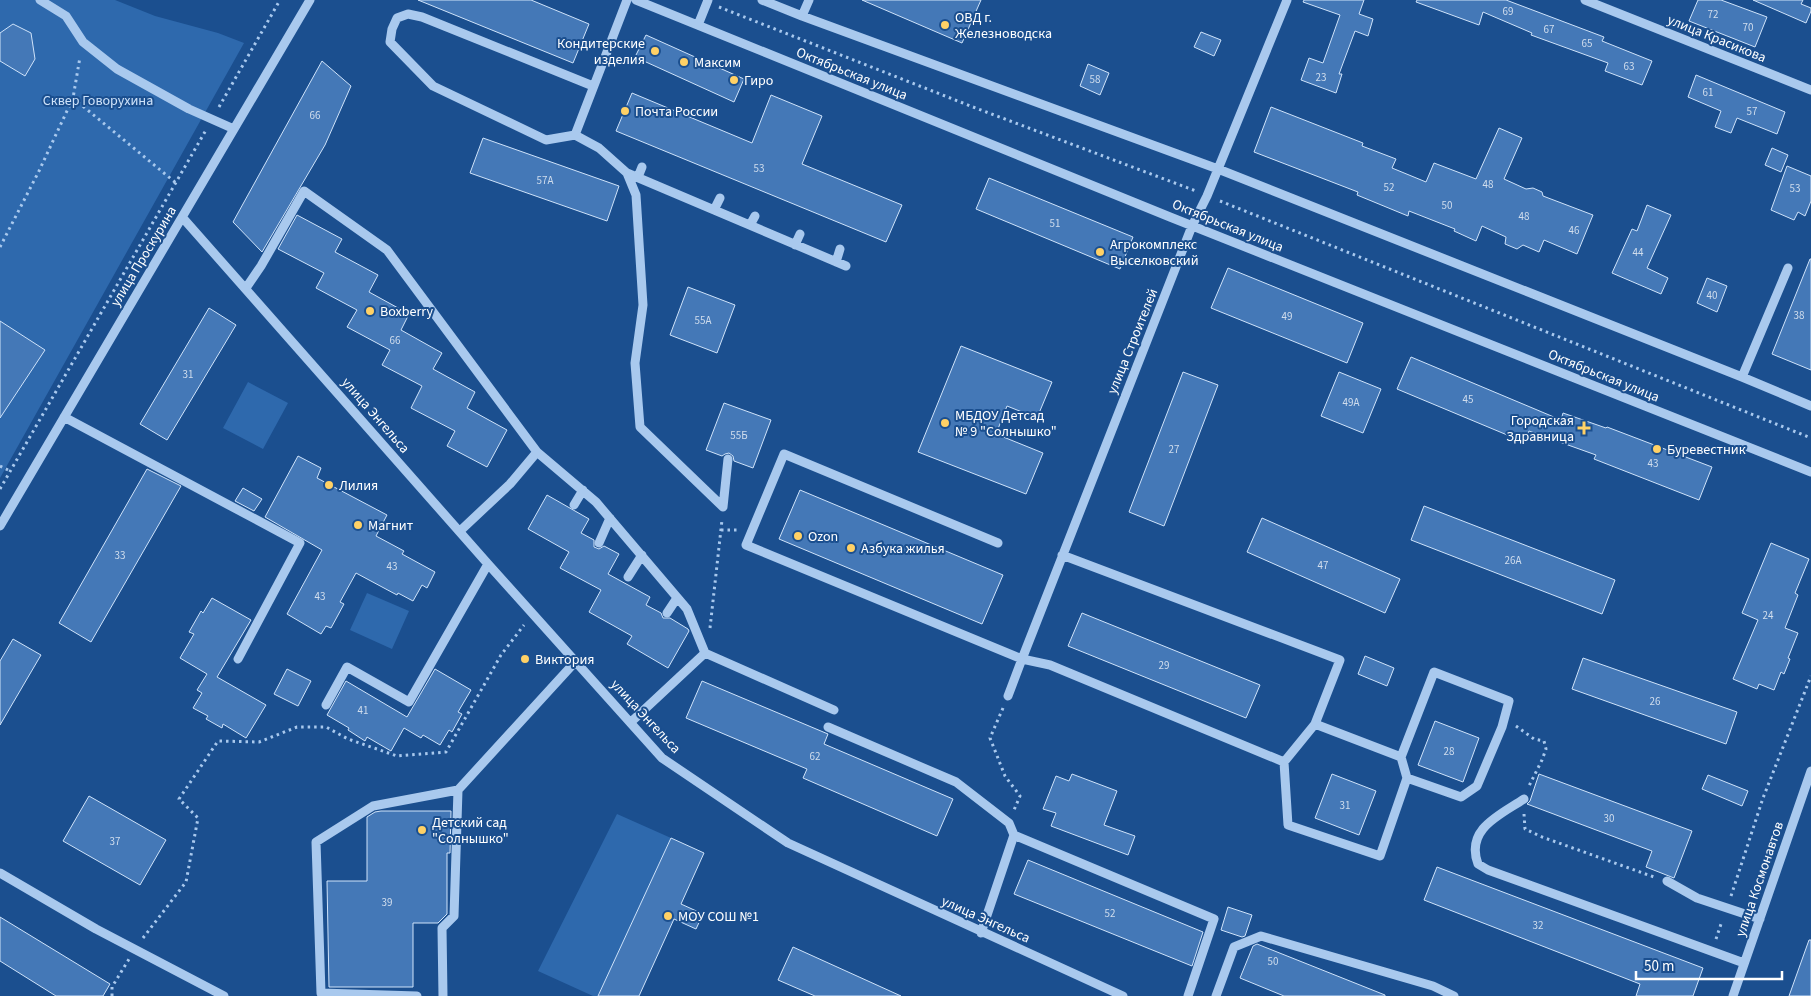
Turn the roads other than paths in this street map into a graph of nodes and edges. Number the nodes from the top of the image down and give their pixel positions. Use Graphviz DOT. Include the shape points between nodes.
graph roads {
  1 [pos="40,0"];
  2 [pos="310,0"];
  3 [pos="627,0"];
  4 [pos="636,0"];
  5 [pos="762,0"];
  6 [pos="809,0"];
  7 [pos="1288,0"];
  8 [pos="1585,0"];
  9 [pos="708,1"];
  10 [pos="802,16"];
  11 [pos="698,25"];
  12 [pos="593,86"];
  13 [pos="1811,90"];
  14 [pos="234,129"];
  15 [pos="575,135"];
  16 [pos="642,167"];
  17 [pos="1218,169"];
  18 [pos="627,173"];
  19 [pos="638,177"];
  20 [pos="720,198"];
  21 [pos="714,210"];
  22 [pos="755,216"];
  23 [pos="182,217"];
  24 [pos="750,225"];
  25 [pos="1192,226"];
  26 [pos="800,234"];
  27 [pos="795,245"];
  28 [pos="840,249"];
  29 [pos="836,262"];
  30 [pos="846,266"];
  31 [pos="1788,268"];
  32 [pos="246,288"];
  33 [pos="1742,377"];
  34 [pos="1811,406"];
  35 [pos="64,418"];
  36 [pos="537,452"];
  37 [pos="728,459"];
  38 [pos="1811,472"];
  39 [pos="583,490"];
  40 [pos="574,505"];
  41 [pos="610,518"];
  42 [pos="0,526"];
  43 [pos="460,531"];
  44 [pos="599,543"];
  45 [pos="998,543"];
  46 [pos="642,555"];
  47 [pos="1062,555"];
  48 [pos="488,564"];
  49 [pos="628,577"];
  50 [pos="677,598"];
  51 [pos="668,613"];
  52 [pos="705,653"];
  53 [pos="238,659"];
  54 [pos="1022,659"];
  55 [pos="576,661"];
  56 [pos="1008,696"];
  57 [pos="326,705"];
  58 [pos="834,710"];
  59 [pos="631,722"];
  60 [pos="1315,724"];
  61 [pos="828,727"];
  62 [pos="1401,757"];
  63 [pos="1284,762"];
  64 [pos="1811,771"];
  65 [pos="1407,778"];
  66 [pos="458,790"];
  67 [pos="1524,799"];
  68 [pos="1014,834"];
  69 [pos="0,873"];
  70 [pos="1667,881"];
  71 [pos="1760,918"];
  72 [pos="981,932"];
  73 [pos="1744,963"];
  74 [pos="224,996"];
  75 [pos="417,996"];
  76 [pos="443,996"];
  77 [pos="1123,996"];
  78 [pos="1188,996"];
  79 [pos="1216,996"];
  80 [pos="1454,996"];
  81 [pos="1733,996"];
  1 -- 14 [label="street" via="66,16 83,42 117,69 189,109"];
  2 -- 14 [label="street, улица Проскурина"];
  3 -- 12 [label="street"];
  4 -- 11 [label="street, Октябрьская улица"];
  5 -- 10 [label="street"];
  6 -- 10 [label="street"];
  7 -- 17 [label="street, улица Строителей"];
  8 -- 13 [label="street, улица Красикова"];
  9 -- 11 [label="street"];
  10 -- 17 [label="street"];
  11 -- 25 [label="street, Октябрьская улица"];
  12 -- 15 [label="street"];
  12 -- 15 [label="street" via="422,17 408,14 397,18 392,29 390,42 433,86 546,140"];
  14 -- 23 [label="street, улица Проскурина"];
  15 -- 18 [label="street" via="600,148"];
  16 -- 19 [label="street"];
  17 -- 25 [label="street, улица Строителей"];
  17 -- 33 [label="street"];
  18 -- 19 [label="street"];
  18 -- 37 [label="street" via="636,194 643,305 635,363 640,427 723,507"];
  19 -- 21 [label="street" via="676,189"];
  20 -- 21 [label="street"];
  21 -- 24 [label="street"];
  22 -- 24 [label="street"];
  23 -- 32 [label="street, улица Энгельса"];
  23 -- 35 [label="street, улица Проскурина"];
  24 -- 27 [label="street"];
  25 -- 38 [label="street, Октябрьская улица"];
  25 -- 47 [label="street, улица Строителей"];
  26 -- 27 [label="street"];
  27 -- 29 [label="street"];
  28 -- 29 [label="street"];
  29 -- 30 [label="street"];
  31 -- 33 [label="street"];
  32 -- 36 [label="street" via="304,191 387,250"];
  32 -- 43 [label="street, улица Энгельса"];
  33 -- 34 [label="street"];
  35 -- 42 [label="street, улица Проскурина"];
  35 -- 53 [label="street" via="300,543"];
  36 -- 39 [label="street"];
  36 -- 43 [label="street" via="510,484"];
  39 -- 40 [label="street"];
  39 -- 41 [label="street"];
  41 -- 44 [label="street"];
  41 -- 46 [label="street"];
  43 -- 48 [label="street, улица Энгельса"];
  45 -- 54 [label="street" via="784,454 746,545"];
  46 -- 49 [label="street"];
  46 -- 50 [label="street"];
  47 -- 54 [label="street, улица Строителей"];
  47 -- 60 [label="street" via="1340,660"];
  48 -- 55 [label="street, улица Энгельса"];
  48 -- 57 [label="street" via="409,702 347,667"];
  50 -- 51 [label="street"];
  50 -- 52 [label="street" via="687,609"];
  52 -- 58 [label="street"];
  52 -- 59 [label="street"];
  54 -- 56 [label="street, улица Строителей"];
  54 -- 63 [label="street" via="1050,665"];
  55 -- 59 [label="street, улица Энгельса"];
  55 -- 66 [label="street"];
  59 -- 72 [label="street, улица Энгельса" via="662,758 788,843"];
  60 -- 62 [label="street"];
  60 -- 63 [label="street"];
  61 -- 68 [label="street" via="956,782 1009,823"];
  62 -- 65 [label="street"];
  62 -- 65 [label="street" via="1434,672 1509,701 1502,727 1477,786 1461,796"];
  63 -- 65 [label="street" via="1288,825 1380,856"];
  64 -- 71 [label="street, улица Космонавтов"];
  66 -- 75 [label="street" via="373,806 316,842 321,993"];
  66 -- 76 [label="street" via="454,916 442,928"];
  67 -- 73 [label="street" via="1485,824 1477,837 1475,855 1478,864"];
  68 -- 72 [label="street"];
  68 -- 78 [label="street" via="1214,919"];
  69 -- 74 [label="street"];
  70 -- 71 [label="street" via="1697,898"];
  71 -- 73 [label="street, улица Космонавтов"];
  72 -- 77 [label="street, улица Энгельса"];
  73 -- 81 [label="street, улица Космонавтов"];
  79 -- 80 [label="street" via="1234,947 1261,936 1433,986"];
}
